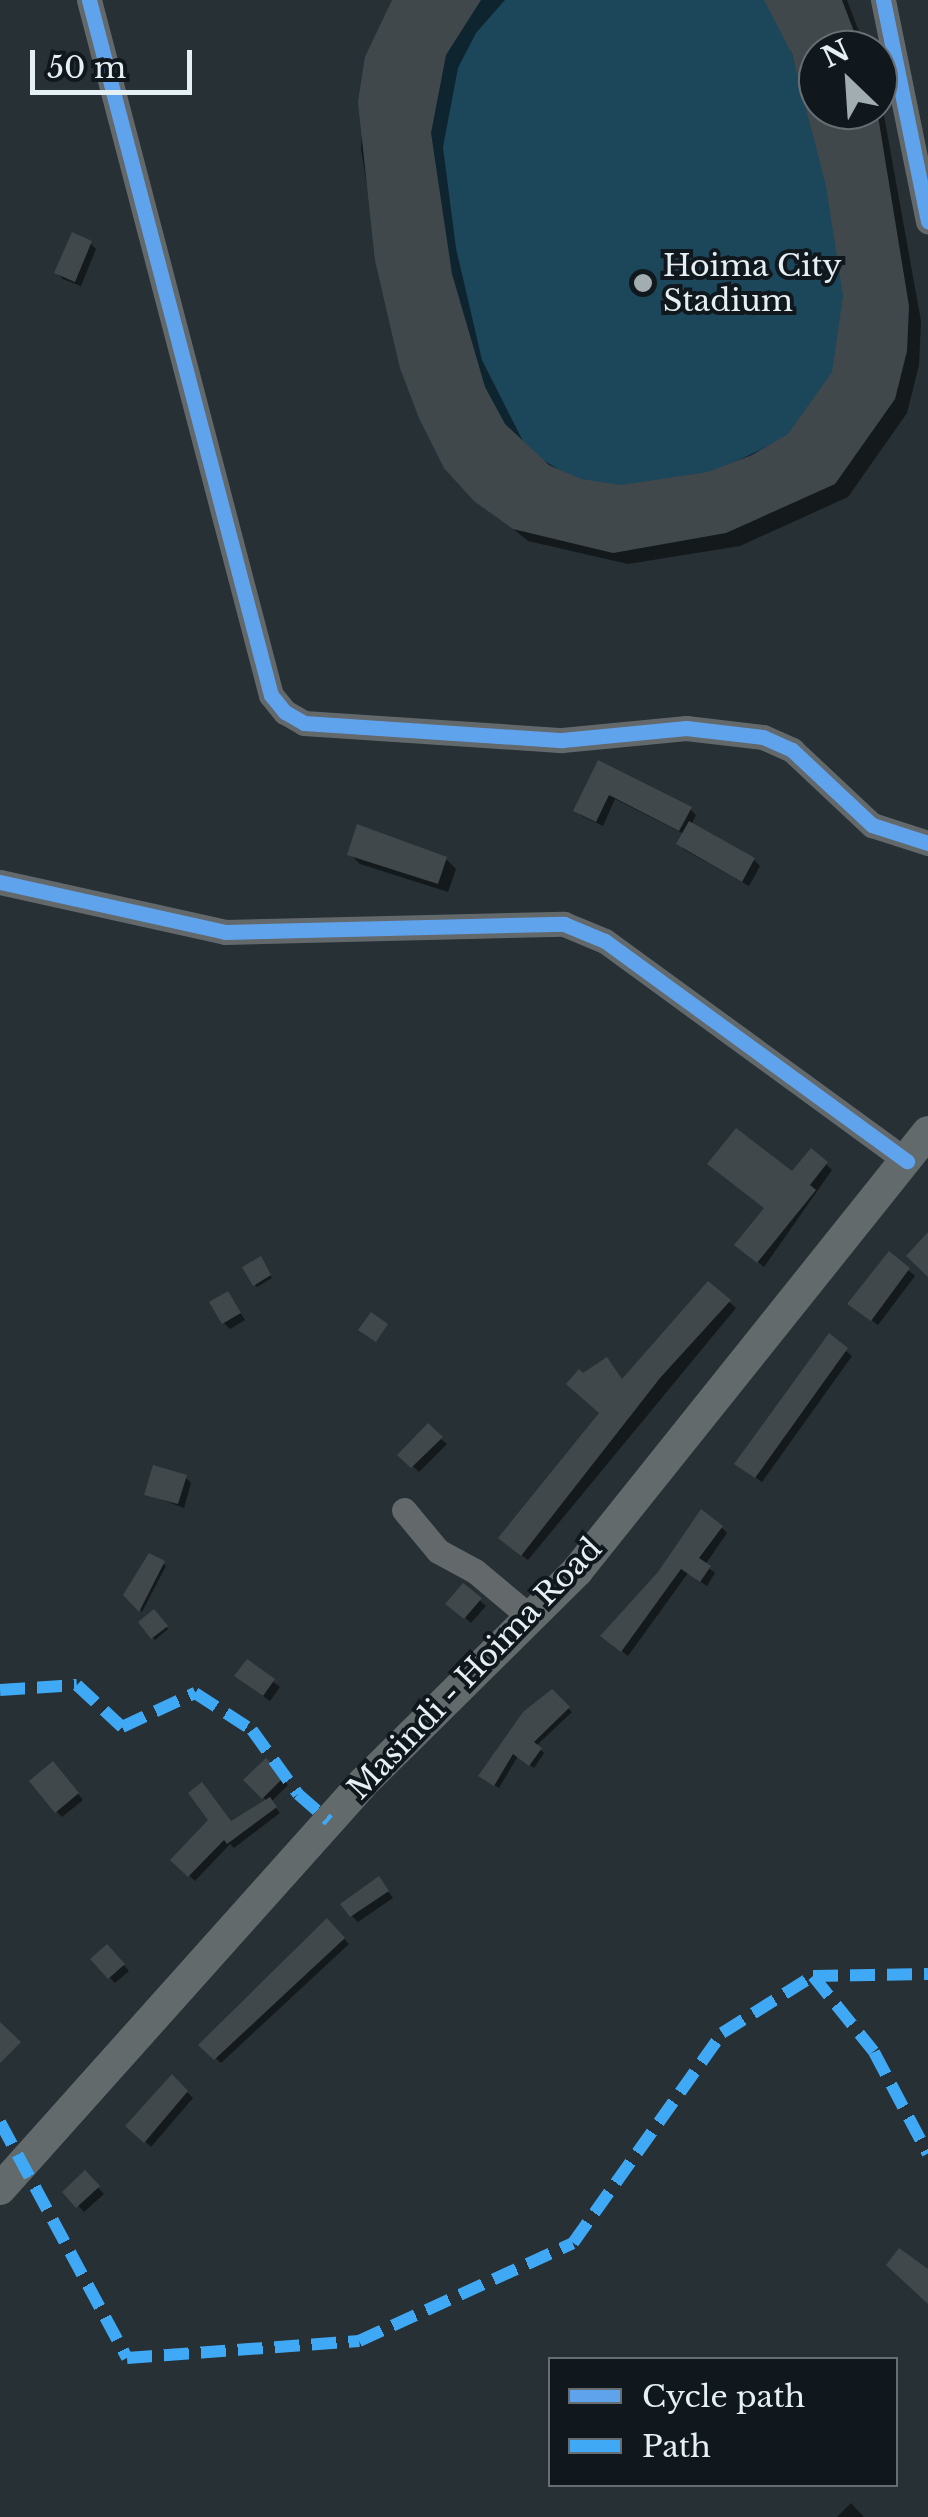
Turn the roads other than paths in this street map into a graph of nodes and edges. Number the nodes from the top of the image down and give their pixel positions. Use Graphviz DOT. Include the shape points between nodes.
graph roads {
  1 [pos="89,0"];
  2 [pos="883,0"];
  3 [pos="928,221"];
  4 [pos="928,843"];
  5 [pos="0,882"];
  6 [pos="928,1132"];
  7 [pos="906,1160"];
  8 [pos="404,1510"];
  9 [pos="530,1616"];
  10 [pos="0,2188"];
  1 -- 4 [label="street" via="271,695 284,712 304,723 562,740 686,728 763,737 792,750 872,825"];
  2 -- 3 [label="street"];
  5 -- 7 [label="street" via="224,932 564,924 605,941"];
  6 -- 7 [label="main road, Masindi - Hoima Road"];
  7 -- 9 [label="main road, Masindi - Hoima Road" via="577,1571"];
  8 -- 9 [label="street" via="438,1551 475,1571"];
  9 -- 10 [label="main road, Masindi - Hoima Road" via="364,1782"];
}
